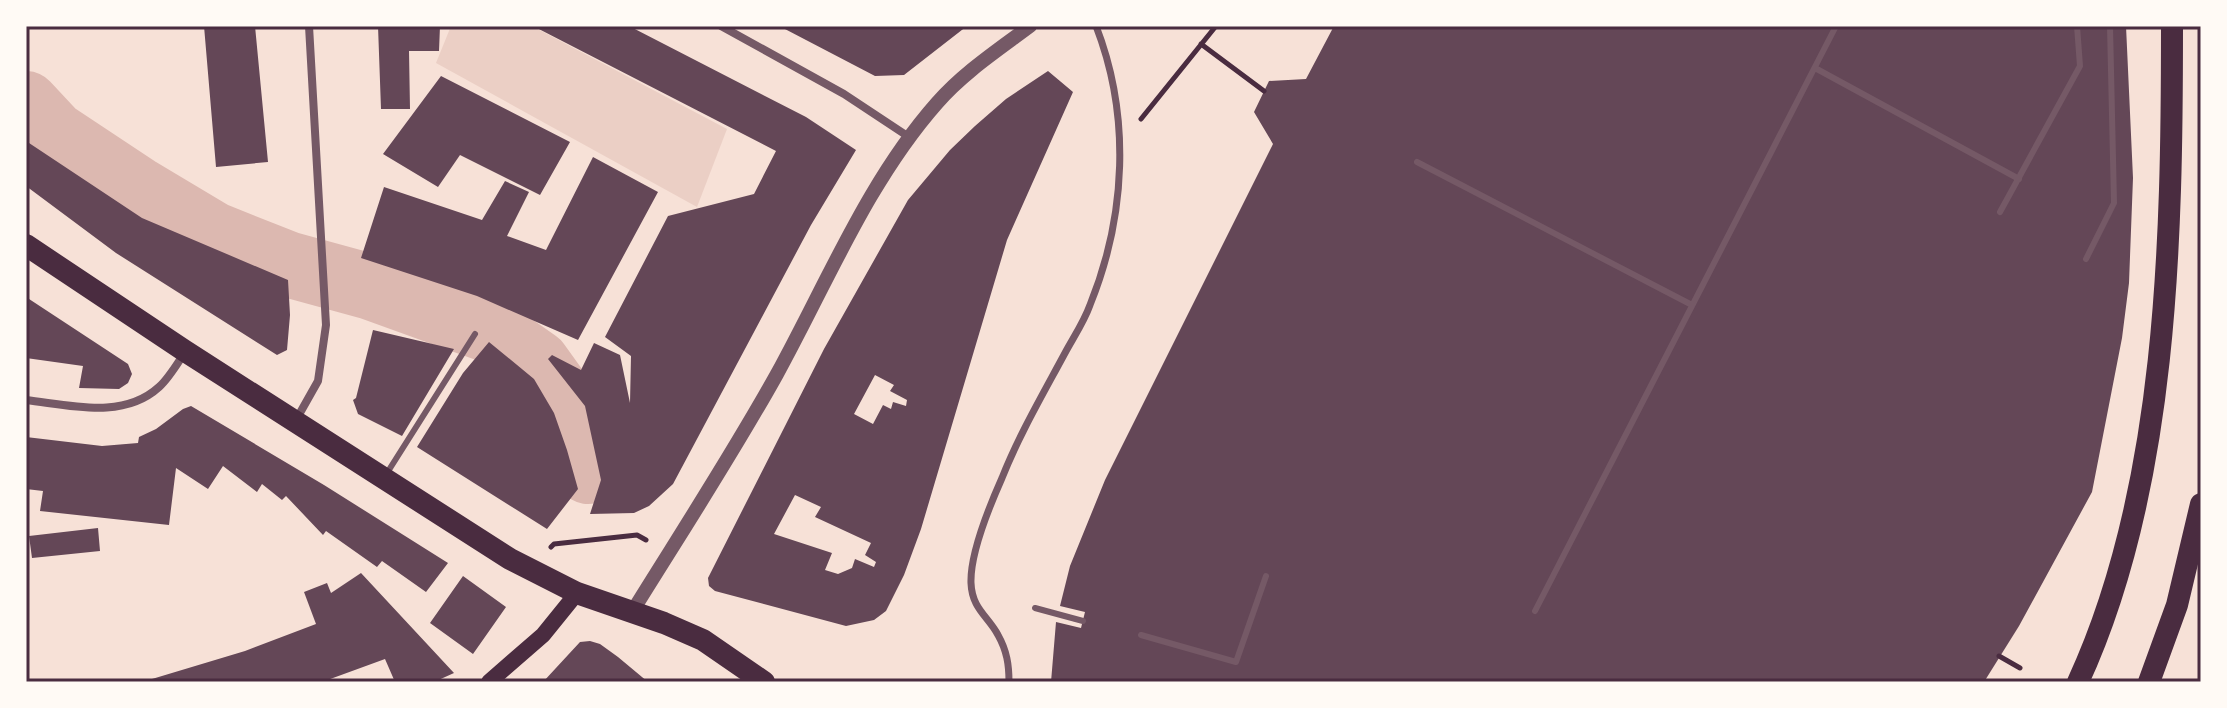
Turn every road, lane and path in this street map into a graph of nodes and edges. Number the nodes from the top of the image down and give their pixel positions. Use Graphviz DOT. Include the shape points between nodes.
graph roads {
  1 [pos="309,26"];
  2 [pos="721,26"];
  3 [pos="1030,26"];
  4 [pos="1096,26"];
  5 [pos="1216,26"];
  6 [pos="1836,26"];
  7 [pos="2077,26"];
  8 [pos="2110,26"];
  9 [pos="2172,26"];
  10 [pos="1201,44"];
  11 [pos="1815,68"];
  12 [pos="1264,91"];
  13 [pos="909,137"];
  14 [pos="1121,144"];
  15 [pos="1417,162"];
  16 [pos="2019,179"];
  17 [pos="2000,212"];
  18 [pos="26,245"];
  19 [pos="2086,259"];
  20 [pos="1692,305"];
  21 [pos="475,334"];
  22 [pos="185,351"];
  23 [pos="26,400"];
  24 [pos="296,421"];
  25 [pos="384,478"];
  26 [pos="2201,504"];
  27 [pos="650,542"];
  28 [pos="554,544"];
  29 [pos="1266,576"];
  30 [pos="577,593"];
  31 [pos="1035,608"];
  32 [pos="1535,611"];
  33 [pos="632,612"];
  34 [pos="1083,621"];
  35 [pos="1141,635"];
  36 [pos="1999,656"];
  37 [pos="2020,668"];
  38 [pos="489,682"];
  39 [pos="764,682"];
  40 [pos="1009,682"];
  41 [pos="2078,682"];
  42 [pos="2149,682"];
  1 -- 24 [label="street" via="326,325 318,381"];
  2 -- 13 [label="street"];
  3 -- 13 [label="street" via="977,65"];
  4 -- 14 [label="street" via="1111,74"];
  5 -- 10 [label="path"];
  6 -- 11 [label="lane"];
  7 -- 16 [label="lane" via="2080,66"];
  8 -- 19 [label="lane" via="2114,203"];
  9 -- 41 [label="highway" via="2169,205 2150,433 2134,515"];
  10 -- 12 [label="path"];
  10 -- 14 [label="path"];
  11 -- 16 [label="lane"];
  11 -- 20 [label="lane"];
  13 -- 33 [label="street" via="777,374"];
  14 -- 40 [label="street" via="1119,193 1090,307 1013,450 977,549 971,583 979,611 998,634 1009,661"];
  15 -- 20 [label="lane"];
  16 -- 17 [label="lane"];
  18 -- 22 [label="highway"];
  20 -- 32 [label="lane"];
  21 -- 25 [label="lane"];
  22 -- 23 [label="street" via="161,386 142,401 99,408"];
  22 -- 24 [label="highway"];
  24 -- 25 [label="highway"];
  25 -- 30 [label="highway" via="510,559"];
  26 -- 42 [label="highway" via="2177,605"];
  27 -- 28 [label="path" via="637,535"];
  29 -- 35 [label="lane" via="1236,662"];
  30 -- 33 [label="highway"];
  30 -- 38 [label="main road" via="543,635"];
  31 -- 34 [label="lane"];
  33 -- 39 [label="highway" via="703,640"];
  36 -- 37 [label="path"];
}
